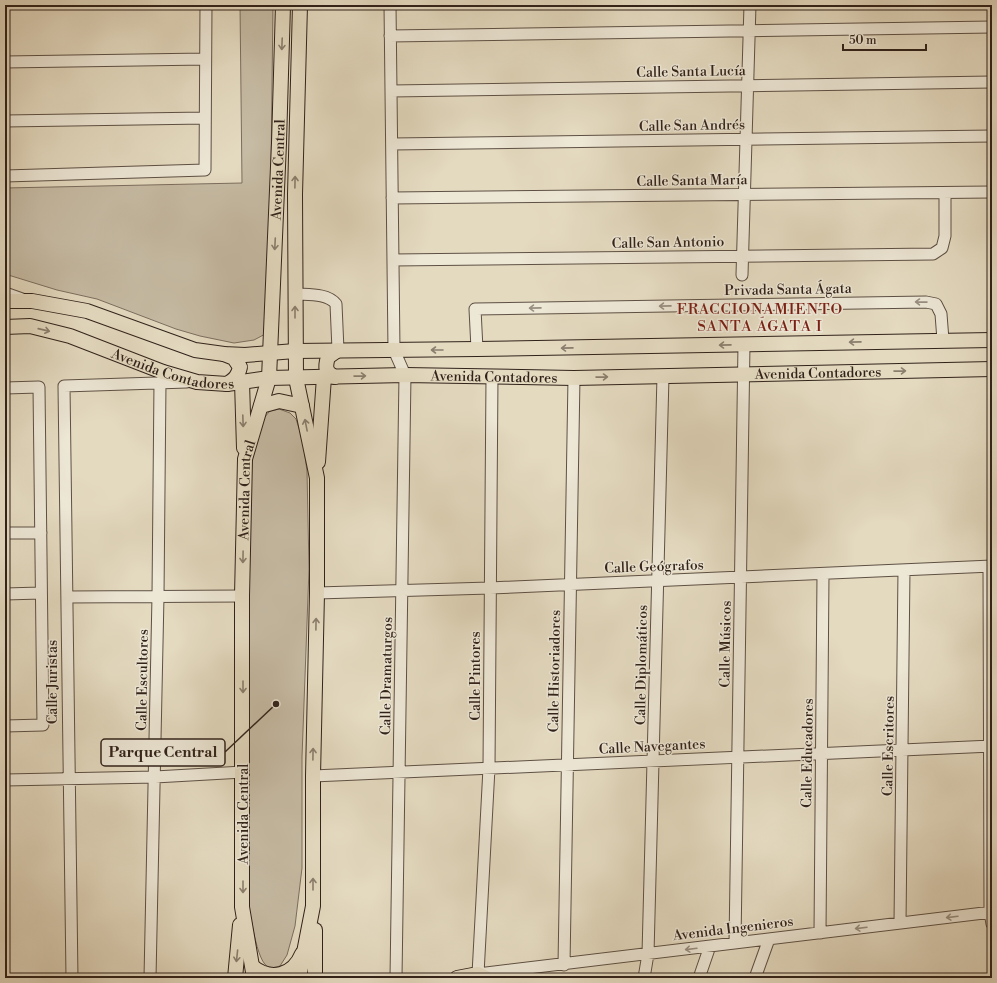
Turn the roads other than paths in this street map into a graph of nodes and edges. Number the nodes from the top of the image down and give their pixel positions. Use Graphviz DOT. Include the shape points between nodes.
graph roads {
  1 [pos="206,5"];
  2 [pos="283,5"];
  3 [pos="300,5"];
  4 [pos="390,5"];
  5 [pos="750,5"];
  6 [pos="992,27"];
  7 [pos="749,31"];
  8 [pos="390,36"];
  9 [pos="205,59"];
  10 [pos="5,62"];
  11 [pos="992,82"];
  12 [pos="748,86"];
  13 [pos="391,91"];
  14 [pos="205,118"];
  15 [pos="5,122"];
  16 [pos="992,136"];
  17 [pos="746,140"];
  18 [pos="392,144"];
  19 [pos="5,176"];
  20 [pos="992,192"];
  21 [pos="945,193"];
  22 [pos="745,195"];
  23 [pos="392,198"];
  24 [pos="743,256"];
  25 [pos="393,260"];
  26 [pos="742,275"];
  27 [pos="5,293"];
  28 [pos="295,294"];
  29 [pos="5,301"];
  30 [pos="30,301"];
  31 [pos="5,327"];
  32 [pos="943,340"];
  33 [pos="992,340"];
  34 [pos="744,344"];
  35 [pos="338,350"];
  36 [pos="394,350"];
  37 [pos="477,350"];
  38 [pos="296,351"];
  39 [pos="270,353"];
  40 [pos="224,354"];
  41 [pos="992,369"];
  42 [pos="405,375"];
  43 [pos="744,375"];
  44 [pos="663,376"];
  45 [pos="330,377"];
  46 [pos="492,377"];
  47 [pos="269,378"];
  48 [pos="296,378"];
  49 [pos="574,378"];
  50 [pos="160,382"];
  51 [pos="197,382"];
  52 [pos="242,382"];
  53 [pos="227,384"];
  54 [pos="5,388"];
  55 [pos="261,406"];
  56 [pos="302,406"];
  57 [pos="244,460"];
  58 [pos="317,478"];
  59 [pos="5,533"];
  60 [pos="41,533"];
  61 [pos="990,566"];
  62 [pos="904,570"];
  63 [pos="823,574"];
  64 [pos="741,577"];
  65 [pos="658,581"];
  66 [pos="570,584"];
  67 [pos="490,588"];
  68 [pos="403,591"];
  69 [pos="42,593"];
  70 [pos="317,593"];
  71 [pos="5,594"];
  72 [pos="158,596"];
  73 [pos="242,596"];
  74 [pos="67,597"];
  75 [pos="991,652"];
  76 [pos="5,726"];
  77 [pos="991,746"];
  78 [pos="903,750"];
  79 [pos="822,753"];
  80 [pos="739,757"];
  81 [pos="654,761"];
  82 [pos="568,765"];
  83 [pos="489,768"];
  84 [pos="243,772"];
  85 [pos="399,772"];
  86 [pos="312,776"];
  87 [pos="155,777"];
  88 [pos="68,779"];
  89 [pos="5,780"];
  90 [pos="242,906"];
  91 [pos="313,906"];
  92 [pos="991,912"];
  93 [pos="900,923"];
  94 [pos="992,924"];
  95 [pos="820,933"];
  96 [pos="769,939"];
  97 [pos="306,942"];
  98 [pos="735,943"];
  99 [pos="710,946"];
  100 [pos="648,954"];
  101 [pos="564,965"];
  102 [pos="253,973"];
  103 [pos="482,976"];
  104 [pos="72,978"];
  105 [pos="150,978"];
  106 [pos="235,978"];
  107 [pos="299,978"];
  108 [pos="315,978"];
  109 [pos="396,978"];
  110 [pos="457,978"];
  111 [pos="644,978"];
  112 [pos="699,978"];
  113 [pos="755,978"];
  1 -- 9 [label="street"];
  2 -- 39 [label="main road, Avenida Central, one-way"];
  28 -- 3 [label="main road, Avenida Central, one-way"];
  4 -- 8 [label="street"];
  5 -- 7 [label="street"];
  6 -- 7 [label="street"];
  7 -- 8 [label="street"];
  7 -- 12 [label="street"];
  8 -- 13 [label="street"];
  9 -- 10 [label="street"];
  9 -- 14 [label="street"];
  11 -- 12 [label="street, Calle Santa Lucía"];
  12 -- 13 [label="street, Calle Santa Lucía"];
  12 -- 17 [label="street"];
  13 -- 18 [label="street"];
  14 -- 15 [label="street"];
  14 -- 19 [label="street" via="206,170"];
  16 -- 17 [label="street, Calle San Andrés"];
  17 -- 18 [label="street, Calle San Andrés"];
  17 -- 22 [label="street"];
  18 -- 23 [label="street"];
  20 -- 21 [label="street, Calle Santa María"];
  21 -- 22 [label="street, Calle Santa María"];
  21 -- 24 [label="street, Calle San Antonio" via="945,236 942,248 933,254"];
  22 -- 23 [label="street, Calle Santa María"];
  22 -- 24 [label="street"];
  23 -- 25 [label="street"];
  24 -- 25 [label="street, Calle San Antonio"];
  24 -- 26 [label="street"];
  25 -- 36 [label="street"];
  27 -- 30 [label="street"];
  28 -- 35 [label="street" via="324,297 332,299 336,304"];
  38 -- 28 [label="main road, Avenida Central, one-way"];
  29 -- 30 [label="main road, Avenida Contadores"];
  30 -- 40 [label="main road, Avenida Contadores" via="87,311 196,350"];
  31 -- 51 [label="main road, Avenida Contadores, one-way" via="30,326 70,336 163,372"];
  32 -- 33 [label="main road, Avenida Contadores"];
  32 -- 34 [label="main road, Avenida Contadores, one-way"];
  32 -- 37 [label="street, Privada Santa Ágata, one-way" via="940,314 936,304 926,302 475,309"];
  34 -- 37 [label="main road, Avenida Contadores, one-way"];
  34 -- 43 [label="street, Calle Músicos"];
  35 -- 36 [label="main road, Avenida Contadores"];
  35 -- 38 [label="main road, Avenida Contadores"];
  35 -- 45 [label="main road" via="328,357 326,363"];
  37 -- 36 [label="main road, Avenida Contadores, one-way"];
  36 -- 42 [label="street"];
  38 -- 39 [label="main road, Avenida Contadores"];
  38 -- 48 [label="main road, Avenida Central"];
  39 -- 40 [label="main road, Avenida Contadores"];
  39 -- 47 [label="main road, Avenida Central"];
  40 -- 53 [label="main road" via="234,358 240,367 234,380"];
  43 -- 41 [label="main road, Avenida Contadores, one-way"];
  45 -- 42 [label="main road, Avenida Contadores, one-way"];
  42 -- 46 [label="main road, Avenida Contadores"];
  42 -- 68 [label="street, Calle Dramaturgos"];
  43 -- 44 [label="main road, Avenida Contadores"];
  43 -- 64 [label="street, Calle Músicos"];
  49 -- 44 [label="main road, Avenida Contadores, one-way"];
  44 -- 65 [label="street, Calle Diplomáticos"];
  45 -- 48 [label="main road, Avenida Contadores"];
  45 -- 58 [label="main road"];
  46 -- 49 [label="main road, Avenida Contadores"];
  46 -- 67 [label="street, Calle Pintores"];
  47 -- 48 [label="main road, Avenida Contadores"];
  47 -- 52 [label="main road, Avenida Contadores"];
  47 -- 55 [label="main road, Avenida Central"];
  48 -- 56 [label="main road, Avenida Central"];
  49 -- 66 [label="street, Calle Historiadores"];
  50 -- 51 [label="street"];
  50 -- 72 [label="street, Calle Escultores"];
  50 -- 74 [label="street, Calle Juristas" via="64,386"];
  51 -- 53 [label="main road, Avenida Contadores"];
  52 -- 53 [label="main road, Avenida Contadores"];
  52 -- 57 [label="main road, one-way"];
  54 -- 60 [label="street" via="40,387"];
  55 -- 56 [label="main road" via="279,401"];
  55 -- 57 [label="main road, Avenida Central"];
  58 -- 56 [label="main road, Avenida Central, one-way"];
  57 -- 73 [label="main road, Avenida Central, one-way"];
  58 -- 70 [label="main road, Avenida Central"];
  59 -- 60 [label="street"];
  60 -- 69 [label="street"];
  61 -- 62 [label="street, Calle Geógrafos"];
  61 -- 75 [label="street"];
  62 -- 63 [label="street, Calle Geógrafos"];
  62 -- 78 [label="street, Calle Escritores"];
  63 -- 64 [label="street, Calle Geógrafos"];
  63 -- 79 [label="street, Calle Educadores"];
  64 -- 65 [label="street, Calle Geógrafos"];
  64 -- 80 [label="street, Calle Músicos"];
  65 -- 66 [label="street, Calle Geógrafos"];
  65 -- 81 [label="street, Calle Diplomáticos"];
  66 -- 67 [label="street, Calle Geógrafos"];
  66 -- 82 [label="street, Calle Historiadores"];
  67 -- 68 [label="street, Calle Geógrafos"];
  67 -- 83 [label="street, Calle Pintores"];
  68 -- 70 [label="street, Calle Geógrafos"];
  68 -- 85 [label="street, Calle Dramaturgos"];
  69 -- 71 [label="street"];
  69 -- 76 [label="street" via="43,725"];
  86 -- 70 [label="main road, Avenida Central, one-way"];
  72 -- 73 [label="street"];
  72 -- 74 [label="street"];
  72 -- 87 [label="street, Calle Escultores"];
  73 -- 84 [label="main road, Avenida Central, one-way"];
  74 -- 88 [label="street, Calle Juristas"];
  75 -- 77 [label="street"];
  77 -- 78 [label="street, Calle Navegantes"];
  77 -- 92 [label="street"];
  78 -- 79 [label="street, Calle Navegantes"];
  78 -- 93 [label="street, Calle Escritores"];
  79 -- 80 [label="street, Calle Navegantes"];
  79 -- 95 [label="street, Calle Educadores"];
  80 -- 81 [label="street, Calle Navegantes"];
  80 -- 98 [label="street, Calle Músicos"];
  81 -- 82 [label="street, Calle Navegantes"];
  81 -- 100 [label="street, Calle Diplomáticos"];
  82 -- 83 [label="street, Calle Navegantes"];
  82 -- 101 [label="street, Calle Historiadores"];
  83 -- 85 [label="street, Calle Navegantes"];
  83 -- 103 [label="street, Calle Pintores"];
  84 -- 87 [label="street"];
  84 -- 90 [label="main road, Avenida Central, one-way"];
  85 -- 86 [label="street, Calle Navegantes"];
  85 -- 109 [label="street, Calle Dramaturgos"];
  91 -- 86 [label="main road, Avenida Central, one-way"];
  87 -- 88 [label="street"];
  87 -- 105 [label="street, Calle Escultores"];
  88 -- 89 [label="street"];
  88 -- 104 [label="street, Calle Juristas"];
  90 -- 102 [label="main road, Avenida Central"];
  90 -- 106 [label="main road, one-way"];
  91 -- 97 [label="main road, Avenida Central"];
  91 -- 108 [label="main road"];
  92 -- 93 [label="street, Avenida Ingenieros, one-way"];
  92 -- 94 [label="street"];
  93 -- 95 [label="street, Avenida Ingenieros, one-way"];
  95 -- 96 [label="street, Avenida Ingenieros"];
  96 -- 98 [label="street, Avenida Ingenieros"];
  96 -- 113 [label="street"];
  97 -- 102 [label="main road" via="295,966 287,972 278,976"];
  97 -- 107 [label="main road, Avenida Central"];
  98 -- 99 [label="street, Avenida Ingenieros"];
  99 -- 100 [label="street, Avenida Ingenieros, one-way"];
  99 -- 112 [label="street"];
  100 -- 101 [label="street, Avenida Ingenieros"];
  100 -- 111 [label="street, Calle Diplomáticos"];
  101 -- 103 [label="street, Avenida Ingenieros"];
  103 -- 110 [label="main road"];
}
